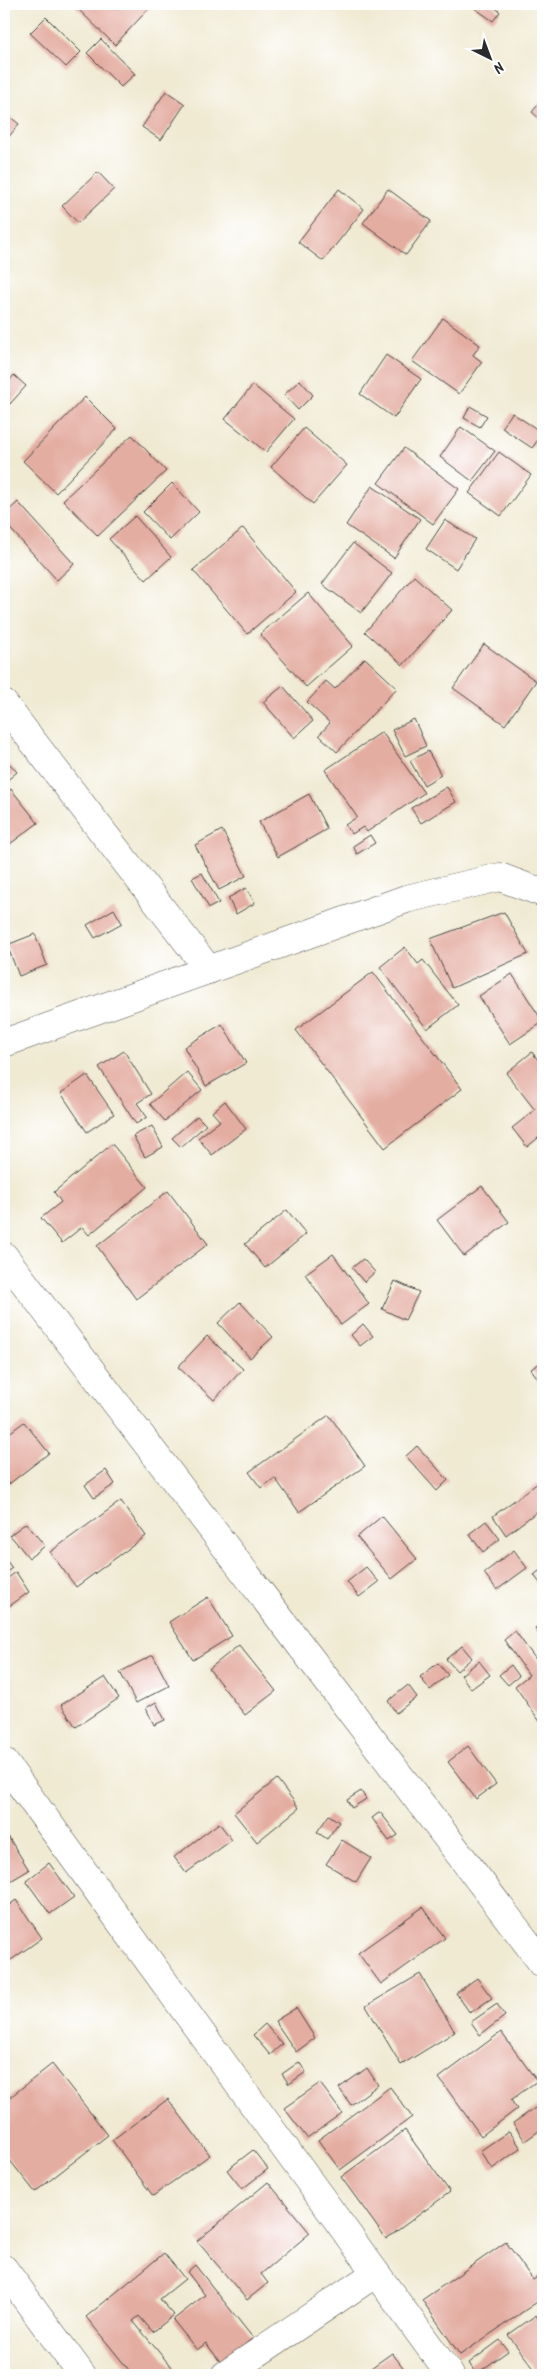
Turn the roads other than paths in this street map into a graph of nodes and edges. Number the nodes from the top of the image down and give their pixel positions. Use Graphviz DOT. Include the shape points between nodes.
graph roads {
  1 [pos="4,704"];
  2 [pos="543,893"];
  3 [pos="209,970"];
  4 [pos="4,1043"];
  5 [pos="4,1256"];
  6 [pos="4,1762"];
  7 [pos="543,1964"];
  8 [pos="4,2269"];
  9 [pos="376,2273"];
  10 [pos="82,2375"];
  11 [pos="225,2375"];
  12 [pos="450,2375"];
  1 -- 3 [label="street"];
  2 -- 3 [label="street" via="500,877 406,900"];
  3 -- 4 [label="street"];
  5 -- 7 [label="street"];
  6 -- 9 [label="street"];
  8 -- 10 [label="street"];
  9 -- 11 [label="street"];
  9 -- 12 [label="street"];
}
